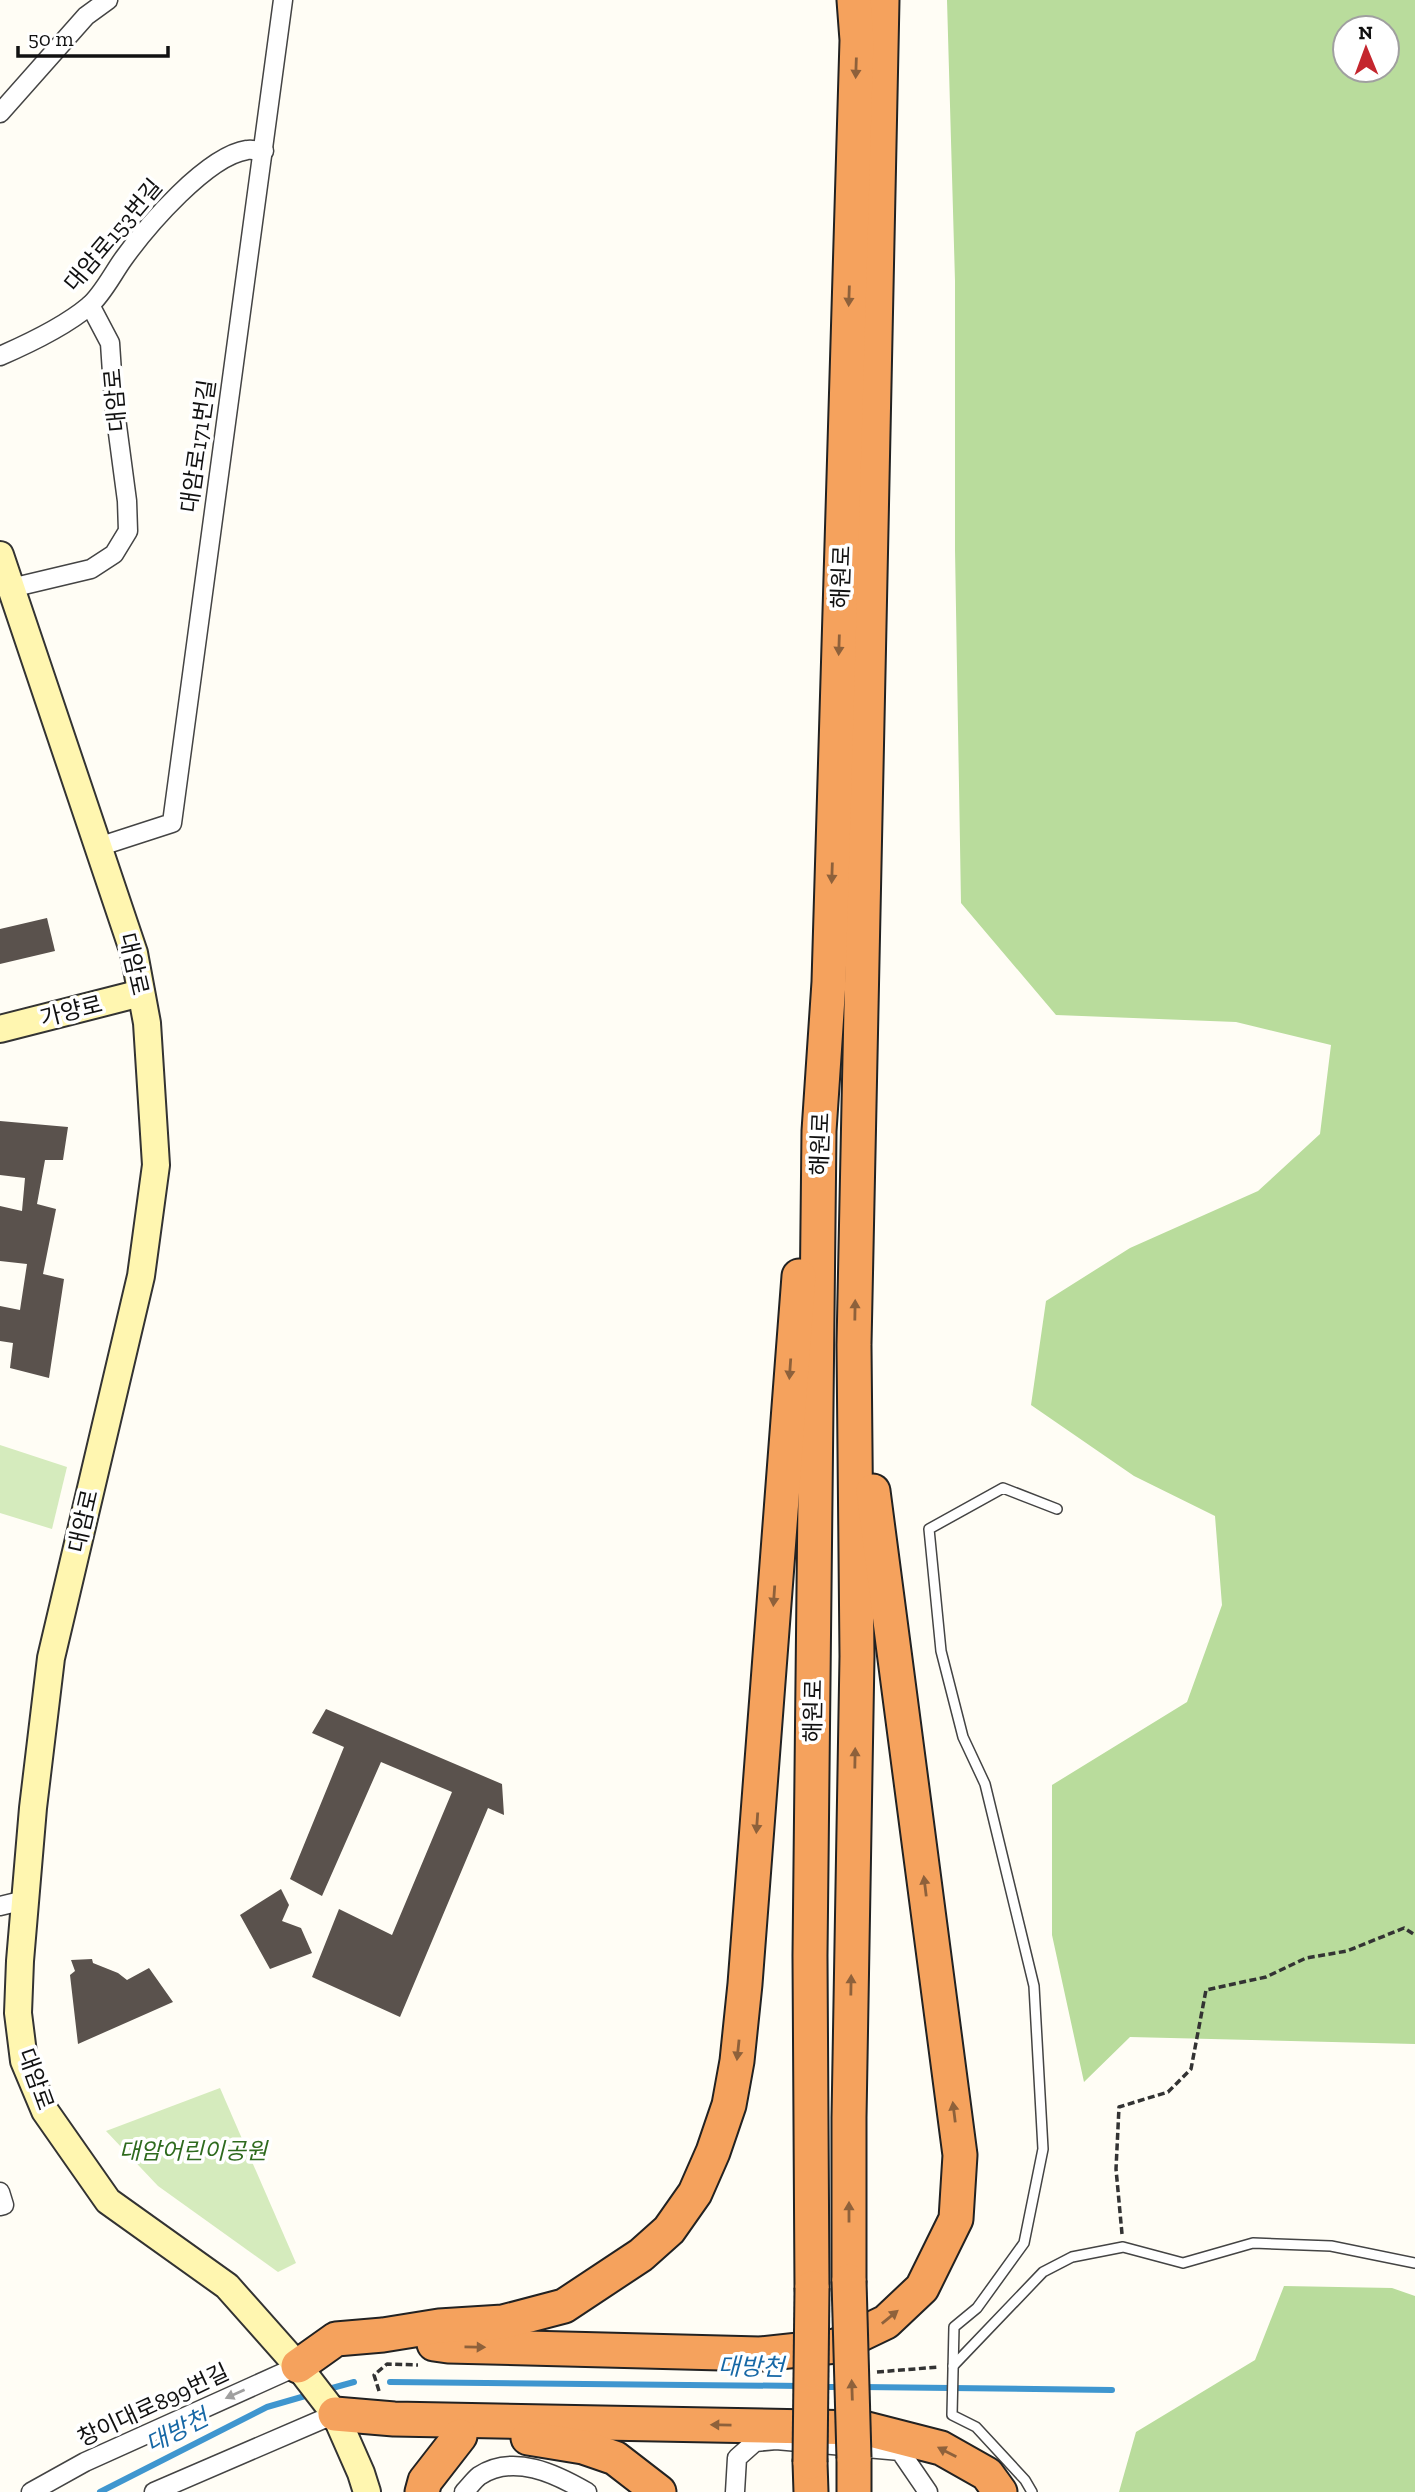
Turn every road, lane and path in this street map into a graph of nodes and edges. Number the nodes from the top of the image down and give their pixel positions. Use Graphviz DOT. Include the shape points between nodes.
graph roads {
  1 [pos="108,0"];
  2 [pos="283,0"];
  3 [pos="854,0"];
  4 [pos="882,0"];
  5 [pos="0,113"];
  6 [pos="264,151"];
  7 [pos="90,305"];
  8 [pos="0,356"];
  9 [pos="0,555"];
  10 [pos="11,588"];
  11 [pos="98,847"];
  12 [pos="141,993"];
  13 [pos="0,1029"];
  14 [pos="819,1131"];
  15 [pos="854,1345"];
  16 [pos="1057,1509"];
  17 [pos="13,1903"];
  18 [pos="1415,1935"];
  19 [pos="0,2192"];
  20 [pos="0,2206"];
  21 [pos="1124,2247"];
  22 [pos="1415,2263"];
  23 [pos="385,2350"];
  24 [pos="298,2366"];
  25 [pos="953,2366"];
  26 [pos="885,2372"];
  27 [pos="377,2389"];
  28 [pos="335,2414"];
  29 [pos="460,2436"];
  30 [pos="811,2477"];
  31 [pos="31,2492"];
  32 [pos="154,2492"];
  33 [pos="367,2492"];
  34 [pos="422,2492"];
  35 [pos="464,2492"];
  36 [pos="587,2492"];
  37 [pos="659,2492"];
  38 [pos="735,2492"];
  39 [pos="854,2492"];
  40 [pos="928,2492"];
  41 [pos="1000,2492"];
  42 [pos="1032,2492"];
  1 -- 5 [label="street" via="86,16"];
  2 -- 6 [label="street, 대암로171번길"];
  3 -- 14 [label="highway, 해원로, one-way" via="829,968"];
  15 -- 4 [label="highway, 해원로, one-way"];
  6 -- 7 [label="street, 대암로153번길" via="247,150 216,164 175,197"];
  6 -- 11 [label="street, 대암로171번길" via="172,823"];
  7 -- 8 [label="street, 대암로153번길"];
  7 -- 10 [label="street, 대암로" via="110,343 128,531 114,554 91,569"];
  9 -- 10 [label="street, 대암로"];
  10 -- 11 [label="street, 대암로"];
  11 -- 12 [label="street, 대암로" via="134,953"];
  12 -- 13 [label="street, 가양로"];
  12 -- 17 [label="street, 대암로" via="156,1166 141,1276 51,1658 33,1808"];
  14 -- 23 [label="highway, one-way" via="795,1302 746,1984 729,2105 713,2152 695,2193 669,2230 641,2255 564,2306 503,2322 439,2326"];
  14 -- 30 [label="highway, 해원로, bridge" via="810,1956"];
  23 -- 15 [label="highway, one-way" via="449,2346 760,2354 836,2346 886,2322 922,2288 956,2219 960,2155"];
  39 -- 15 [label="highway, 해원로, one-way, bridge" via="849,2281 857,1656"];
  16 -- 25 [label="lane" via="1003,1488 929,1529 941,1651 963,1737 985,1784 1034,1986 1043,2149 1024,2243 977,2308 954,2327"];
  17 -- 24 [label="street, 대암로" via="24,2061 45,2111 108,2201 227,2286"];
  18 -- 21 [label="path" via="1404,1928 1347,1951 1307,1958 1266,1977 1206,1990 1191,2069 1168,2092 1119,2107 1116,2169"];
  19 -- 20 [label="street" via="4,2205"];
  21 -- 22 [label="lane" via="1183,2263 1253,2243 1331,2246"];
  21 -- 25 [label="lane" via="1072,2257 1043,2272"];
  23 -- 24 [label="highway" via="336,2339"];
  23 -- 27 [label="path" via="374,2375"];
  24 -- 28 [label="street, 대암로"];
  24 -- 31 [label="street, 창이대로899번길, one-way" via="85,2462"];
  25 -- 26 [label="path"];
  25 -- 42 [label="lane" via="952,2415 976,2427"];
  28 -- 29 [label="highway" via="368,2432"];
  28 -- 32 [label="street"];
  28 -- 33 [label="street"];
  41 -- 28 [label="highway, one-way" via="987,2474 941,2448 863,2428"];
  29 -- 34 [label="highway" via="425,2481"];
  29 -- 37 [label="highway" via="519,2436 583,2447 615,2458"];
  35 -- 36 [label="street" via="479,2476 506,2465 556,2474"];
  38 -- 40 [label="street" via="737,2458 755,2442 776,2440 900,2452"];
}
